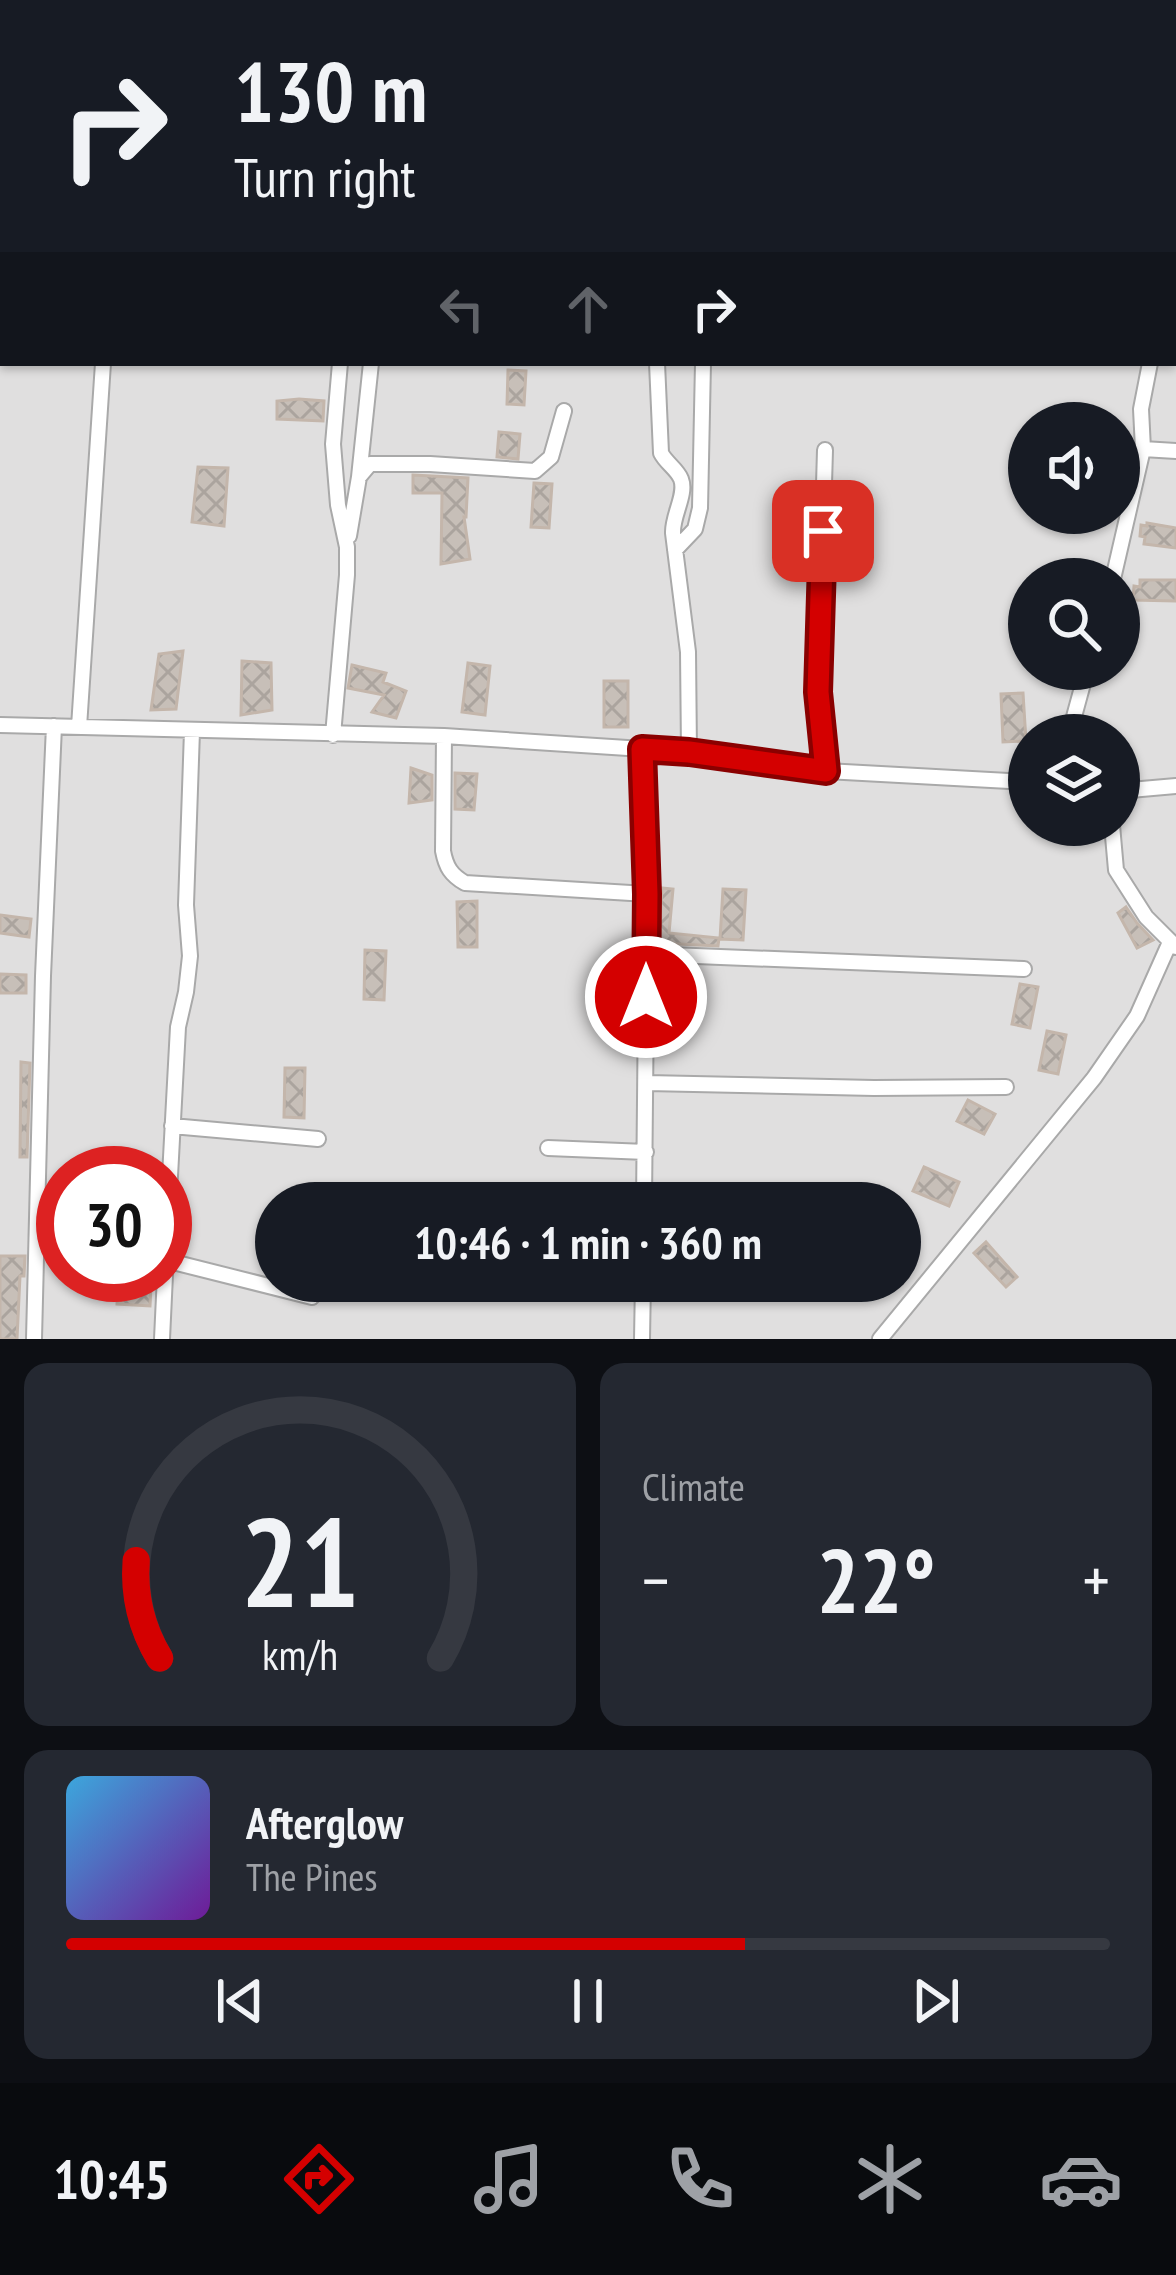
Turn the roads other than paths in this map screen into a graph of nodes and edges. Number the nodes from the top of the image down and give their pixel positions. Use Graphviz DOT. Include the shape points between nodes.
graph roads {
  1 [pos="103,366"];
  2 [pos="340,366"];
  3 [pos="370,366"];
  4 [pos="657,366"];
  5 [pos="703,366"];
  6 [pos="1149,366"];
  7 [pos="564,411"];
  8 [pos="1143,449"];
  9 [pos="826,450"];
  10 [pos="1176,451"];
  11 [pos="359,477"];
  12 [pos="347,547"];
  13 [pos="675,550"];
  14 [pos="1120,558"];
  15 [pos="0,725"];
  16 [pos="55,726"];
  17 [pos="79,727"];
  18 [pos="192,731"];
  19 [pos="333,735"];
  20 [pos="444,736"];
  21 [pos="642,749"];
  22 [pos="689,752"];
  23 [pos="826,771"];
  24 [pos="1008,781"];
  25 [pos="1176,786"];
  26 [pos="1140,789"];
  27 [pos="1114,846"];
  28 [pos="647,894"];
  29 [pos="1173,944"];
  30 [pos="646,954"];
  31 [pos="1024,969"];
  32 [pos="646,1083"];
  33 [pos="1006,1087"];
  34 [pos="172,1126"];
  35 [pos="318,1139"];
  36 [pos="171,1146"];
  37 [pos="548,1148"];
  38 [pos="646,1152"];
  39 [pos="645,1182"];
  40 [pos="192,1267"];
  41 [pos="255,1283"];
  42 [pos="164,1302"];
  43 [pos="643,1302"];
  44 [pos="34,1339"];
  45 [pos="162,1339"];
  46 [pos="642,1339"];
  47 [pos="880,1339"];
  1 -- 17 [label="street"];
  2 -- 12 [label="street" via="333,444"];
  3 -- 11 [label="street"];
  4 -- 13 [label="street" via="661,453 682,481"];
  5 -- 13 [label="street" via="700,508"];
  6 -- 8 [label="street"];
  7 -- 11 [label="street" via="551,457 536,471 395,463 370,464"];
  8 -- 10 [label="street"];
  8 -- 14 [label="street"];
  9 -- 23 [label="street" via="818,692"];
  11 -- 12 [label="street"];
  12 -- 19 [label="street"];
  13 -- 22 [label="street"];
  15 -- 16 [label="street"];
  16 -- 17 [label="street"];
  16 -- 44 [label="street"];
  17 -- 18 [label="street"];
  18 -- 19 [label="street"];
  18 -- 34 [label="street" via="190,956"];
  19 -- 20 [label="street"];
  20 -- 21 [label="street"];
  20 -- 28 [label="street" via="443,851 453,877"];
  21 -- 22 [label="street"];
  21 -- 28 [label="street"];
  22 -- 23 [label="street"];
  23 -- 24 [label="street"];
  25 -- 26 [label="street"];
  27 -- 29 [label="street" via="1116,870"];
  28 -- 30 [label="street"];
  29 -- 47 [label="street" via="1094,1078"];
  30 -- 31 [label="street"];
  30 -- 32 [label="street"];
  32 -- 33 [label="street"];
  32 -- 38 [label="street"];
  34 -- 35 [label="street"];
  34 -- 36 [label="street"];
  37 -- 38 [label="street"];
  38 -- 39 [label="street"];
  40 -- 41 [label="street"];
  42 -- 45 [label="street"];
  43 -- 46 [label="street"];
}
